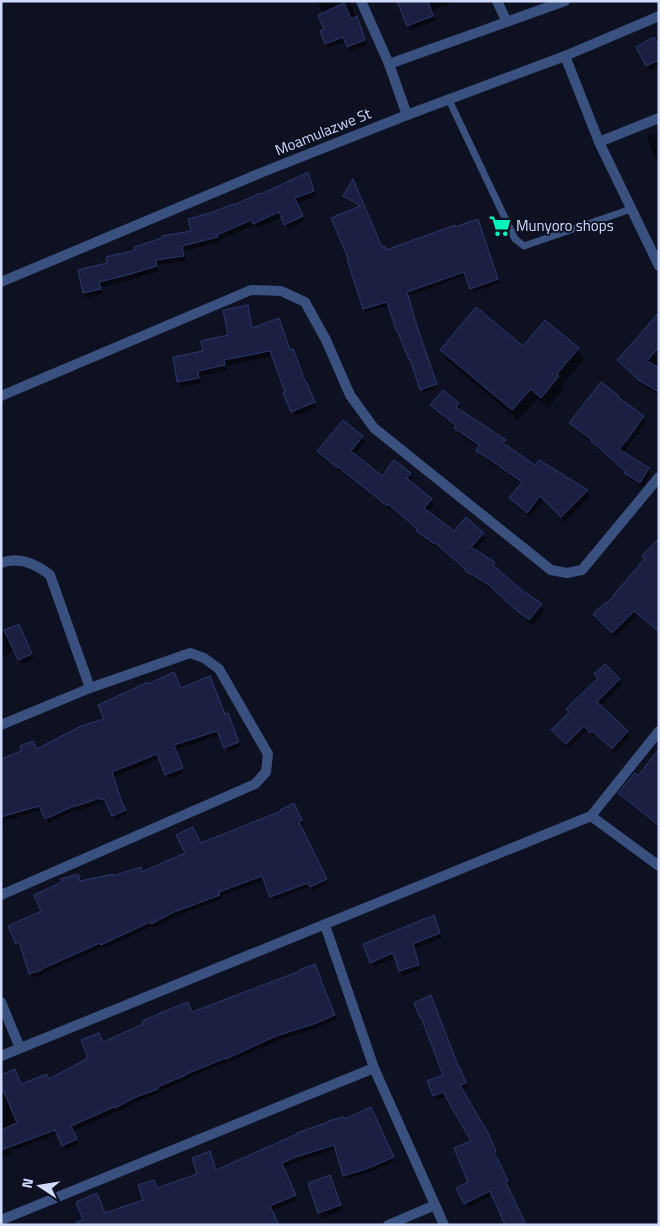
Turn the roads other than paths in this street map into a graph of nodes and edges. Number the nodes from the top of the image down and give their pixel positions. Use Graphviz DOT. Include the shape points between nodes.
graph roads {
  1 [pos="362,1"];
  2 [pos="497,1"];
  3 [pos="565,1"];
  4 [pos="659,16"];
  5 [pos="507,22"];
  6 [pos="566,56"];
  7 [pos="389,64"];
  8 [pos="449,100"];
  9 [pos="407,115"];
  10 [pos="659,118"];
  11 [pos="599,142"];
  12 [pos="630,209"];
  13 [pos="659,266"];
  14 [pos="1,282"];
  15 [pos="1,396"];
  16 [pos="659,477"];
  17 [pos="1,563"];
  18 [pos="90,688"];
  19 [pos="1,725"];
  20 [pos="659,730"];
  21 [pos="591,816"];
  22 [pos="659,866"];
  23 [pos="1,895"];
  24 [pos="325,925"];
  25 [pos="1,1002"];
  26 [pos="20,1048"];
  27 [pos="1,1056"];
  28 [pos="374,1068"];
  29 [pos="435,1205"];
  30 [pos="1,1220"];
  31 [pos="388,1225"];
  32 [pos="444,1225"];
  1 -- 7 [label="street"];
  2 -- 5 [label="street"];
  3 -- 5 [label="street"];
  4 -- 6 [label="street, Moamulazwe St"];
  5 -- 7 [label="street"];
  6 -- 8 [label="street, Moamulazwe St"];
  6 -- 11 [label="street"];
  7 -- 9 [label="street"];
  8 -- 9 [label="street, Moamulazwe St"];
  8 -- 12 [label="lane" via="515,239 524,246"];
  9 -- 14 [label="street, Moamulazwe St"];
  10 -- 11 [label="street"];
  11 -- 12 [label="street"];
  12 -- 13 [label="street"];
  15 -- 16 [label="street" via="251,290 281,291 305,302 350,395 374,428 551,570 568,573 582,570"];
  17 -- 18 [label="street" via="22,560 39,566 50,575"];
  18 -- 19 [label="street"];
  18 -- 23 [label="street" via="190,653 204,658 219,669 268,754 266,772 255,784"];
  20 -- 21 [label="street"];
  21 -- 22 [label="street"];
  21 -- 24 [label="street"];
  24 -- 26 [label="street"];
  24 -- 28 [label="street"];
  25 -- 26 [label="street"];
  26 -- 27 [label="street"];
  28 -- 29 [label="street"];
  28 -- 30 [label="street"];
  29 -- 31 [label="street"];
  29 -- 32 [label="street"];
}
